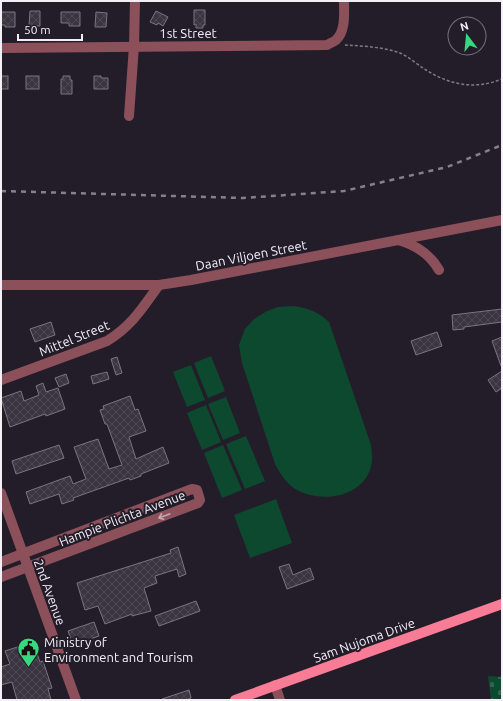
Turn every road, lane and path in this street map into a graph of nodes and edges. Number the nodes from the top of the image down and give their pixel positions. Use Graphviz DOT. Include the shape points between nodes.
graph roads {
  1 [pos="135,1"];
  2 [pos="344,1"];
  3 [pos="344,45"];
  4 [pos="134,46"];
  5 [pos="1,48"];
  6 [pos="502,79"];
  7 [pos="129,116"];
  8 [pos="502,220"];
  9 [pos="396,240"];
  10 [pos="439,270"];
  11 [pos="1,285"];
  12 [pos="159,285"];
  13 [pos="1,380"];
  14 [pos="1,493"];
  15 [pos="23,554"];
  16 [pos="1,562"];
  17 [pos="28,568"];
  18 [pos="1,578"];
  19 [pos="502,604"];
  20 [pos="275,685"];
  21 [pos="76,700"];
  22 [pos="235,700"];
  23 [pos="280,700"];
  1 -- 4 [label="street"];
  2 -- 4 [label="street, 1st Street" via="341,31 337,39 327,45"];
  3 -- 6 [label="path" via="371,47 401,54 433,74 455,83 476,86"];
  4 -- 5 [label="street, 1st Street"];
  4 -- 7 [label="street"];
  8 -- 9 [label="street, Daan Viljoen Street"];
  9 -- 10 [label="street" via="411,244 425,252"];
  9 -- 12 [label="street, Daan Viljoen Street"];
  11 -- 12 [label="street, Daan Viljoen Street"];
  12 -- 13 [label="street, Mittel Street" via="131,323 107,341"];
  14 -- 15 [label="street, 2nd Avenue"];
  15 -- 16 [label="street, Hampie Plichta Avenue"];
  15 -- 17 [label="street, 2nd Avenue"];
  15 -- 17 [label="street, Hampie Plichta Avenue, one-way" via="192,489 198,490 198,503"];
  17 -- 18 [label="street, Hampie Plichta Avenue"];
  17 -- 21 [label="street, 2nd Avenue"];
  19 -- 20 [label="main road, Sam Nujoma Drive"];
  20 -- 22 [label="main road, Sam Nujoma Drive"];
  20 -- 23 [label="street"];
}
